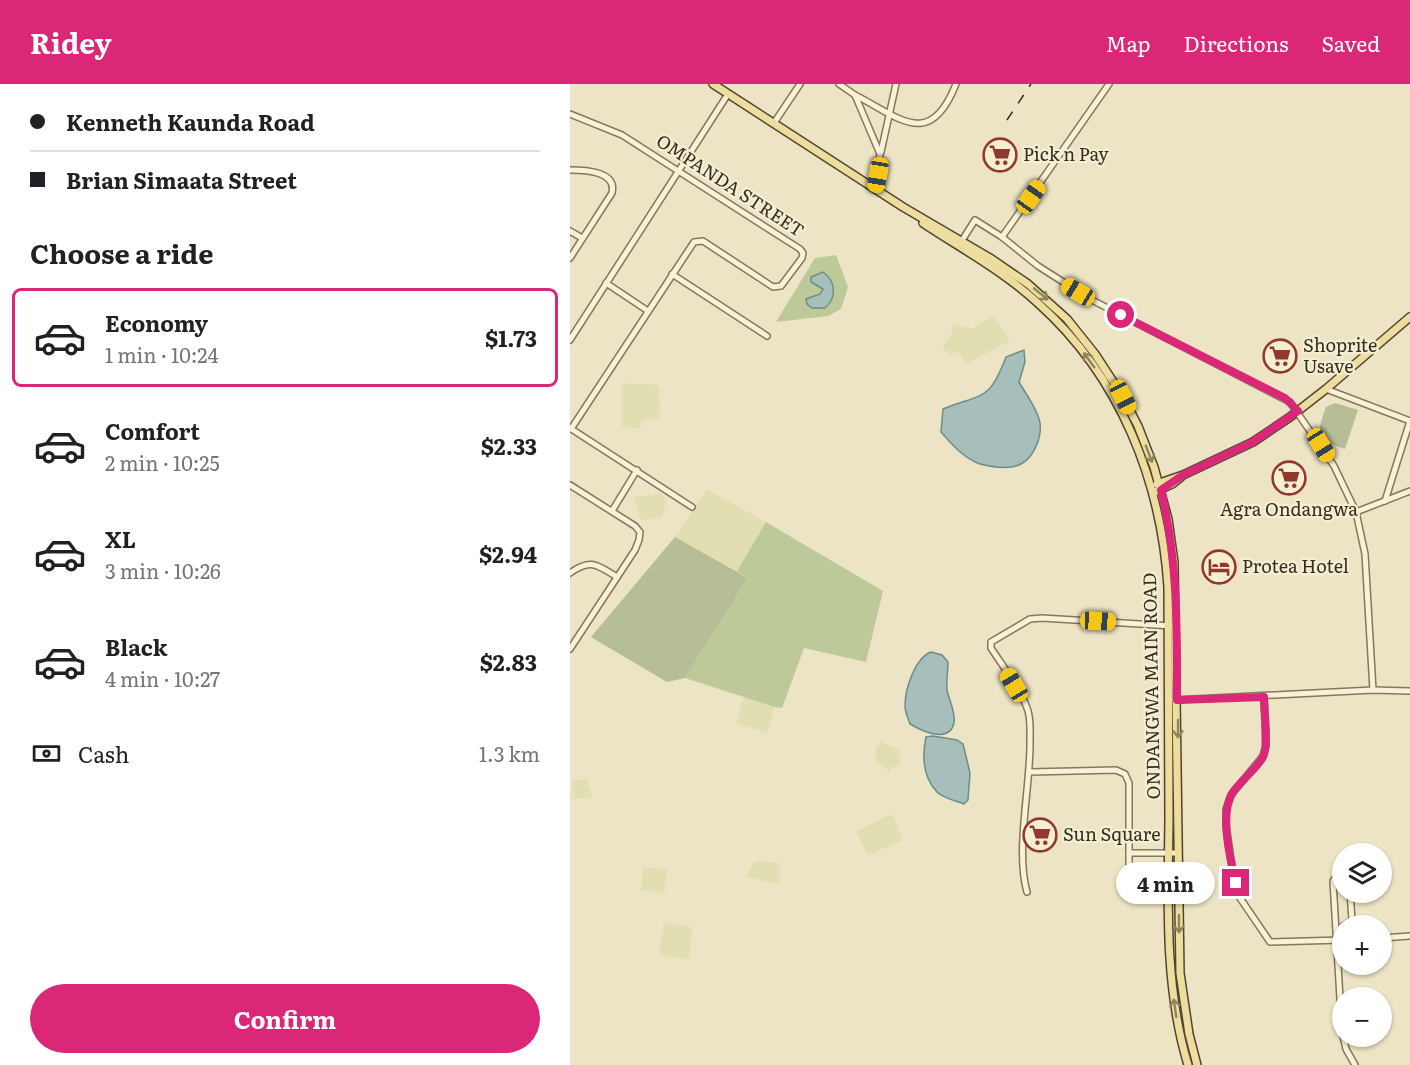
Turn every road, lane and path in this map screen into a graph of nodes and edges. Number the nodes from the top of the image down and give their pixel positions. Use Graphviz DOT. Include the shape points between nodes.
graph roads {
  1 [pos="713,84"];
  2 [pos="800,84"];
  3 [pos="839,84"];
  4 [pos="896,84"];
  5 [pos="956,84"];
  6 [pos="1109,84"];
  7 [pos="728,94"];
  8 [pos="855,95"];
  9 [pos="890,113"];
  10 [pos="570,114"];
  11 [pos="774,123"];
  12 [pos="880,154"];
  13 [pos="570,170"];
  14 [pos="679,170"];
  15 [pos="876,189"];
  16 [pos="570,231"];
  17 [pos="1002,237"];
  18 [pos="582,238"];
  19 [pos="960,244"];
  20 [pos="570,258"];
  21 [pos="672,274"];
  22 [pos="606,283"];
  23 [pos="648,311"];
  24 [pos="1410,316"];
  25 [pos="767,336"];
  26 [pos="570,340"];
  27 [pos="1326,389"];
  28 [pos="1298,411"];
  29 [pos="1410,421"];
  30 [pos="571,429"];
  31 [pos="637,470"];
  32 [pos="1160,487"];
  33 [pos="571,488"];
  34 [pos="1152,490"];
  35 [pos="1410,491"];
  36 [pos="1386,501"];
  37 [pos="692,507"];
  38 [pos="612,511"];
  39 [pos="1356,512"];
  40 [pos="570,573"];
  41 [pos="616,577"];
  42 [pos="1168,626"];
  43 [pos="1176,626"];
  44 [pos="570,649"];
  45 [pos="1373,690"];
  46 [pos="1410,691"];
  47 [pos="1264,697"];
  48 [pos="1177,700"];
  49 [pos="1168,701"];
  50 [pos="1030,772"];
  51 [pos="1129,853"];
  52 [pos="1168,853"];
  53 [pos="1178,853"];
  54 [pos="1129,888"];
  55 [pos="1028,892"];
  56 [pos="1410,936"];
  57 [pos="1392,937"];
  58 [pos="1332,940"];
  59 [pos="1346,1047"];
  60 [pos="1350,1060"];
  61 [pos="1188,1065"];
  62 [pos="1197,1065"];
  63 [pos="1345,1065"];
  64 [pos="1355,1065"];
  1 -- 7 [label="main road"];
  2 -- 11 [label="street"];
  3 -- 8 [label="street"];
  4 -- 9 [label="street"];
  5 -- 9 [label="street" via="945,108 931,121 912,124"];
  6 -- 17 [label="street"];
  7 -- 11 [label="main road"];
  7 -- 14 [label="street"];
  8 -- 9 [label="street"];
  8 -- 12 [label="street"];
  9 -- 12 [label="street"];
  10 -- 14 [label="street, OMPANDA STREET" via="614,130"];
  11 -- 15 [label="main road"];
  12 -- 15 [label="street"];
  13 -- 18 [label="street" via="601,174 614,187"];
  14 -- 21 [label="street, OMPANDA STREET" via="803,253 777,287 703,241 694,242"];
  14 -- 22 [label="street"];
  15 -- 19 [label="main road"];
  16 -- 18 [label="street"];
  17 -- 19 [label="street" via="975,220"];
  17 -- 28 [label="street" via="1090,299 1285,398"];
  18 -- 20 [label="street"];
  19 -- 32 [label="main road, ONDANGWA MAIN ROAD, one-way" via="990,258 1036,290 1082,337 1123,397 1148,448"];
  34 -- 19 [label="main road, ONDANGWA MAIN ROAD, one-way" via="1131,429 1088,358 1040,304"];
  21 -- 23 [label="street, OMPANDA STREET"];
  21 -- 25 [label="street"];
  22 -- 23 [label="street"];
  22 -- 26 [label="street"];
  23 -- 30 [label="street, OMPANDA STREET"];
  24 -- 27 [label="main road"];
  27 -- 28 [label="main road"];
  27 -- 29 [label="street"];
  28 -- 32 [label="main road" via="1253,442"];
  28 -- 39 [label="street" via="1334,466"];
  29 -- 36 [label="street"];
  30 -- 31 [label="street"];
  31 -- 37 [label="street"];
  31 -- 38 [label="street"];
  32 -- 34 [label="main road"];
  32 -- 43 [label="main road, ONDANGWA MAIN ROAD" via="1174,562"];
  33 -- 38 [label="street"];
  34 -- 42 [label="main road, ONDANGWA MAIN ROAD" via="1166,563"];
  35 -- 36 [label="street"];
  36 -- 39 [label="street"];
  38 -- 41 [label="street" via="640,532 635,550"];
  39 -- 45 [label="street" via="1365,554"];
  40 -- 41 [label="street" via="585,563"];
  41 -- 44 [label="street"];
  42 -- 43 [label="street"];
  42 -- 49 [label="main road, ONDANGWA MAIN ROAD"];
  42 -- 50 [label="street" via="1030,619 991,642 1027,708"];
  43 -- 48 [label="main road, ONDANGWA MAIN ROAD"];
  45 -- 46 [label="street"];
  45 -- 47 [label="street"];
  47 -- 48 [label="street"];
  47 -- 58 [label="street" via="1263,756 1231,795 1226,808 1232,867 1240,898 1270,942"];
  48 -- 49 [label="street"];
  48 -- 53 [label="main road, ONDANGWA MAIN ROAD, one-way"];
  49 -- 52 [label="main road, ONDANGWA MAIN ROAD"];
  50 -- 51 [label="street" via="1116,770 1125,774 1129,783"];
  50 -- 55 [label="street" via="1023,859"];
  51 -- 52 [label="street"];
  51 -- 54 [label="street"];
  52 -- 53 [label="street"];
  61 -- 52 [label="main road, ONDANGWA MAIN ROAD, one-way" via="1171,976"];
  53 -- 62 [label="main road, ONDANGWA MAIN ROAD, one-way" via="1180,973"];
  56 -- 57 [label="street"];
  59 -- 60 [label="street"];
  60 -- 63 [label="street"];
  60 -- 64 [label="street"];
}
